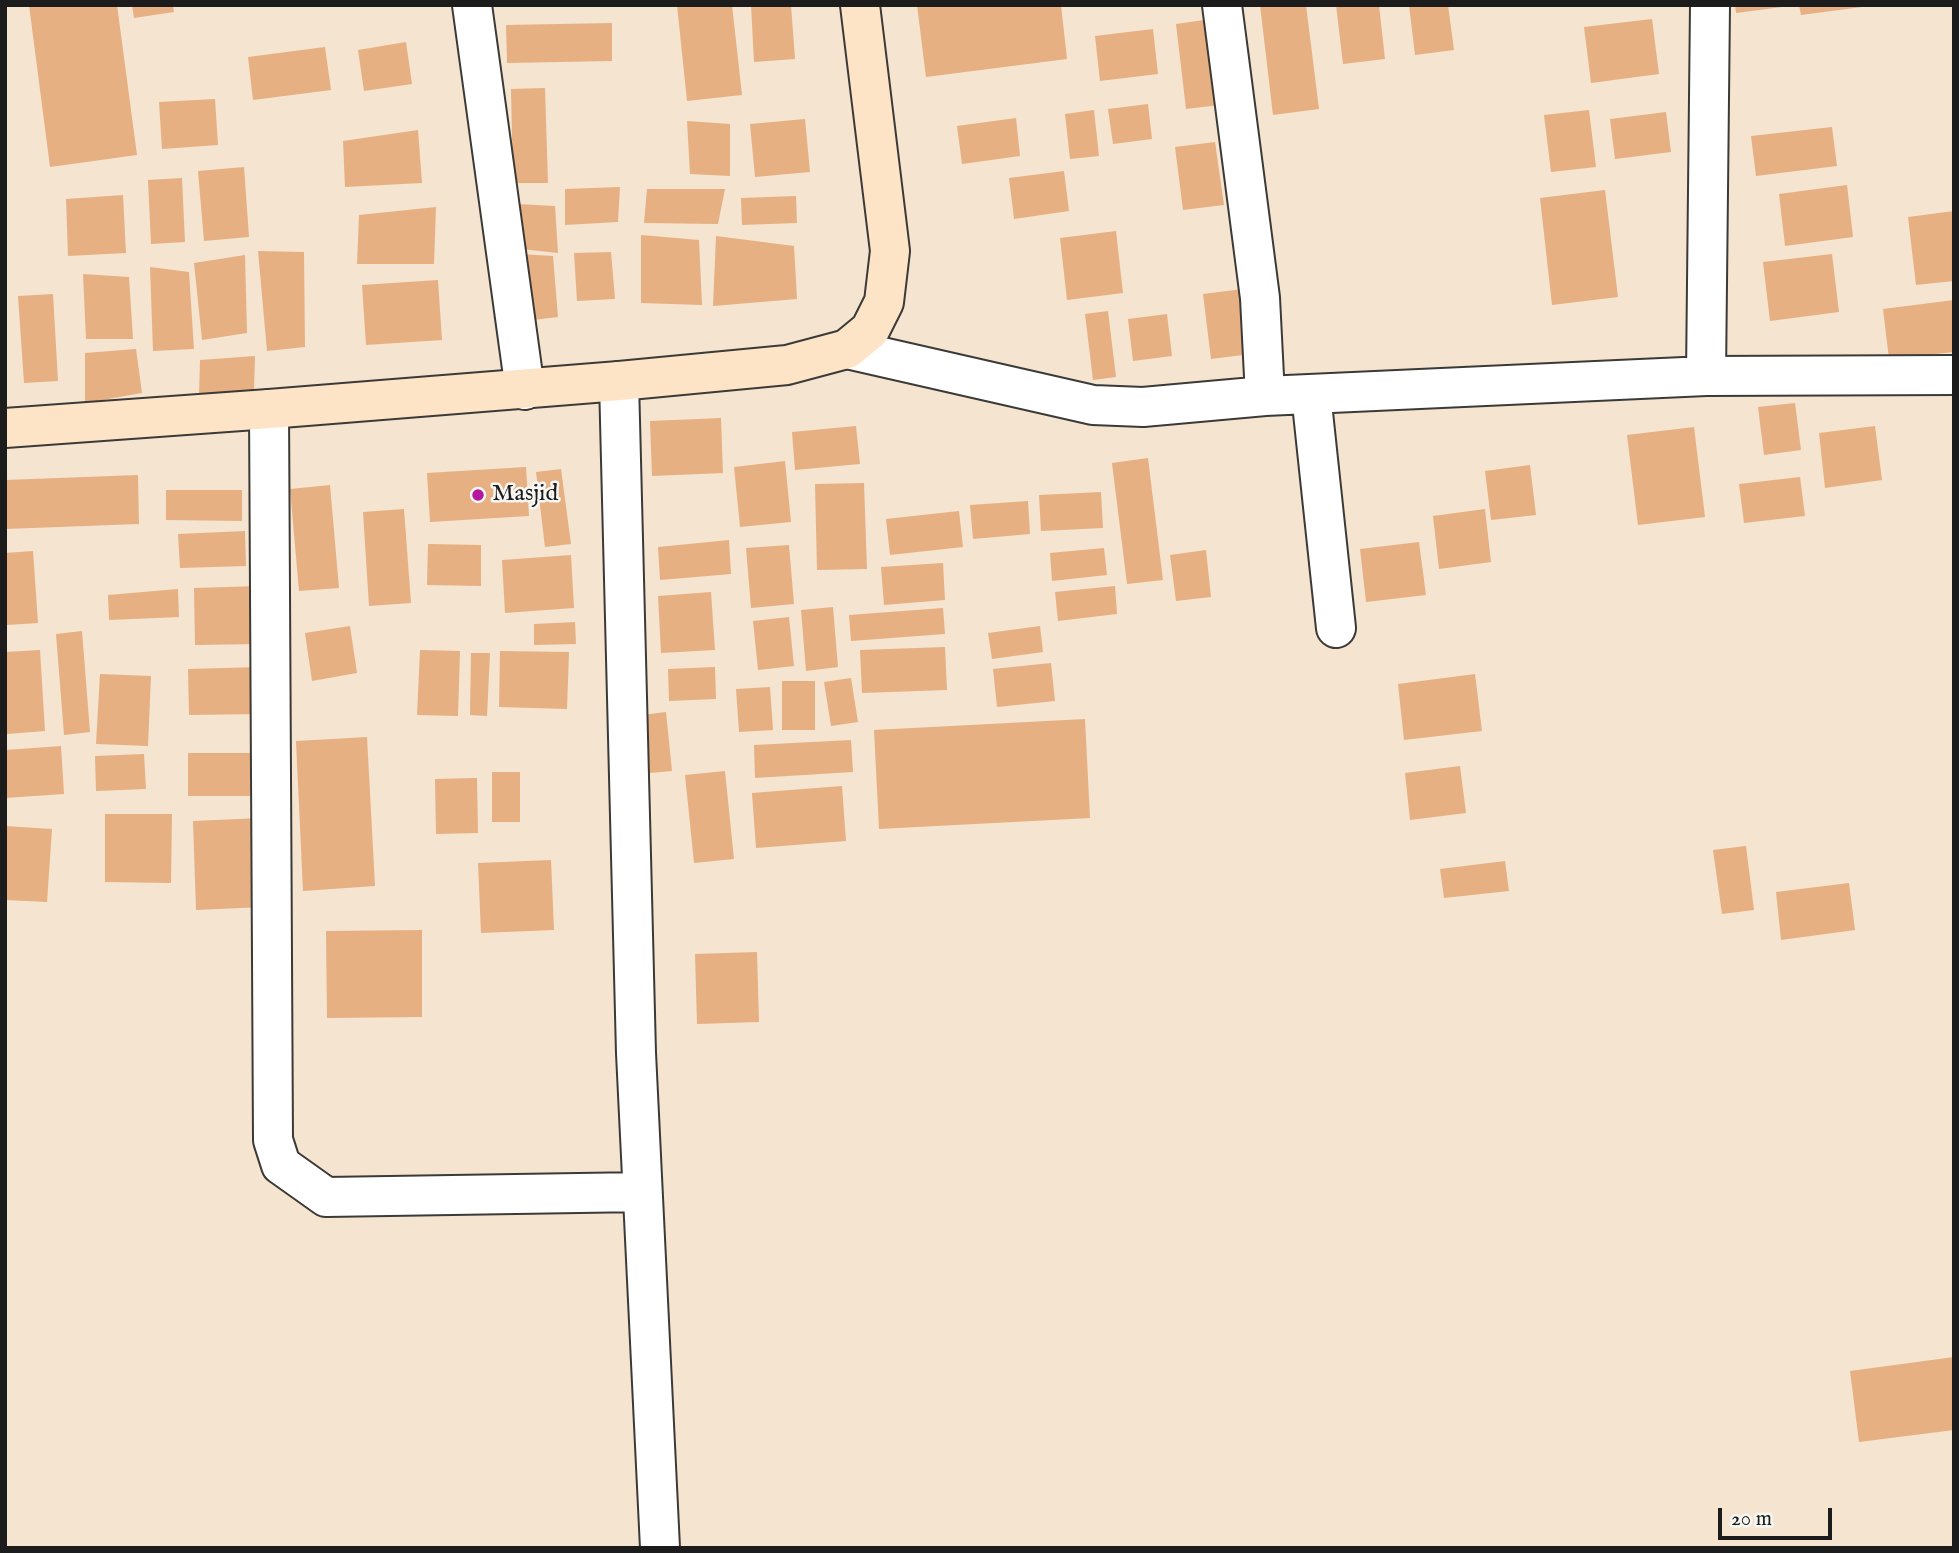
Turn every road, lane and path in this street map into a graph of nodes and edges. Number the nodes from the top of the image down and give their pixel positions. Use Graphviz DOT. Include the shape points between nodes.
graph roads {
  1 [pos="472,5"];
  2 [pos="860,5"];
  3 [pos="1222,5"];
  4 [pos="1710,5"];
  5 [pos="847,349"];
  6 [pos="1954,375"];
  7 [pos="1706,376"];
  8 [pos="619,381"];
  9 [pos="525,390"];
  10 [pos="1311,394"];
  11 [pos="1265,396"];
  12 [pos="269,410"];
  13 [pos="5,428"];
  14 [pos="1336,628"];
  15 [pos="642,1192"];
  16 [pos="660,1548"];
  1 -- 9 [label="street"];
  2 -- 5 [label="street" via="890,251 884,302 870,330"];
  3 -- 11 [label="street" via="1260,298"];
  4 -- 7 [label="street"];
  5 -- 8 [label="street" via="787,365"];
  5 -- 11 [label="street" via="1093,405 1143,407"];
  6 -- 7 [label="street"];
  7 -- 10 [label="street"];
  8 -- 9 [label="street"];
  8 -- 15 [label="street"];
  9 -- 12 [label="street"];
  10 -- 11 [label="street"];
  10 -- 14 [label="street"];
  12 -- 13 [label="street"];
  12 -- 15 [label="street" via="273,1140 281,1165 326,1197"];
  15 -- 16 [label="street"];
}
